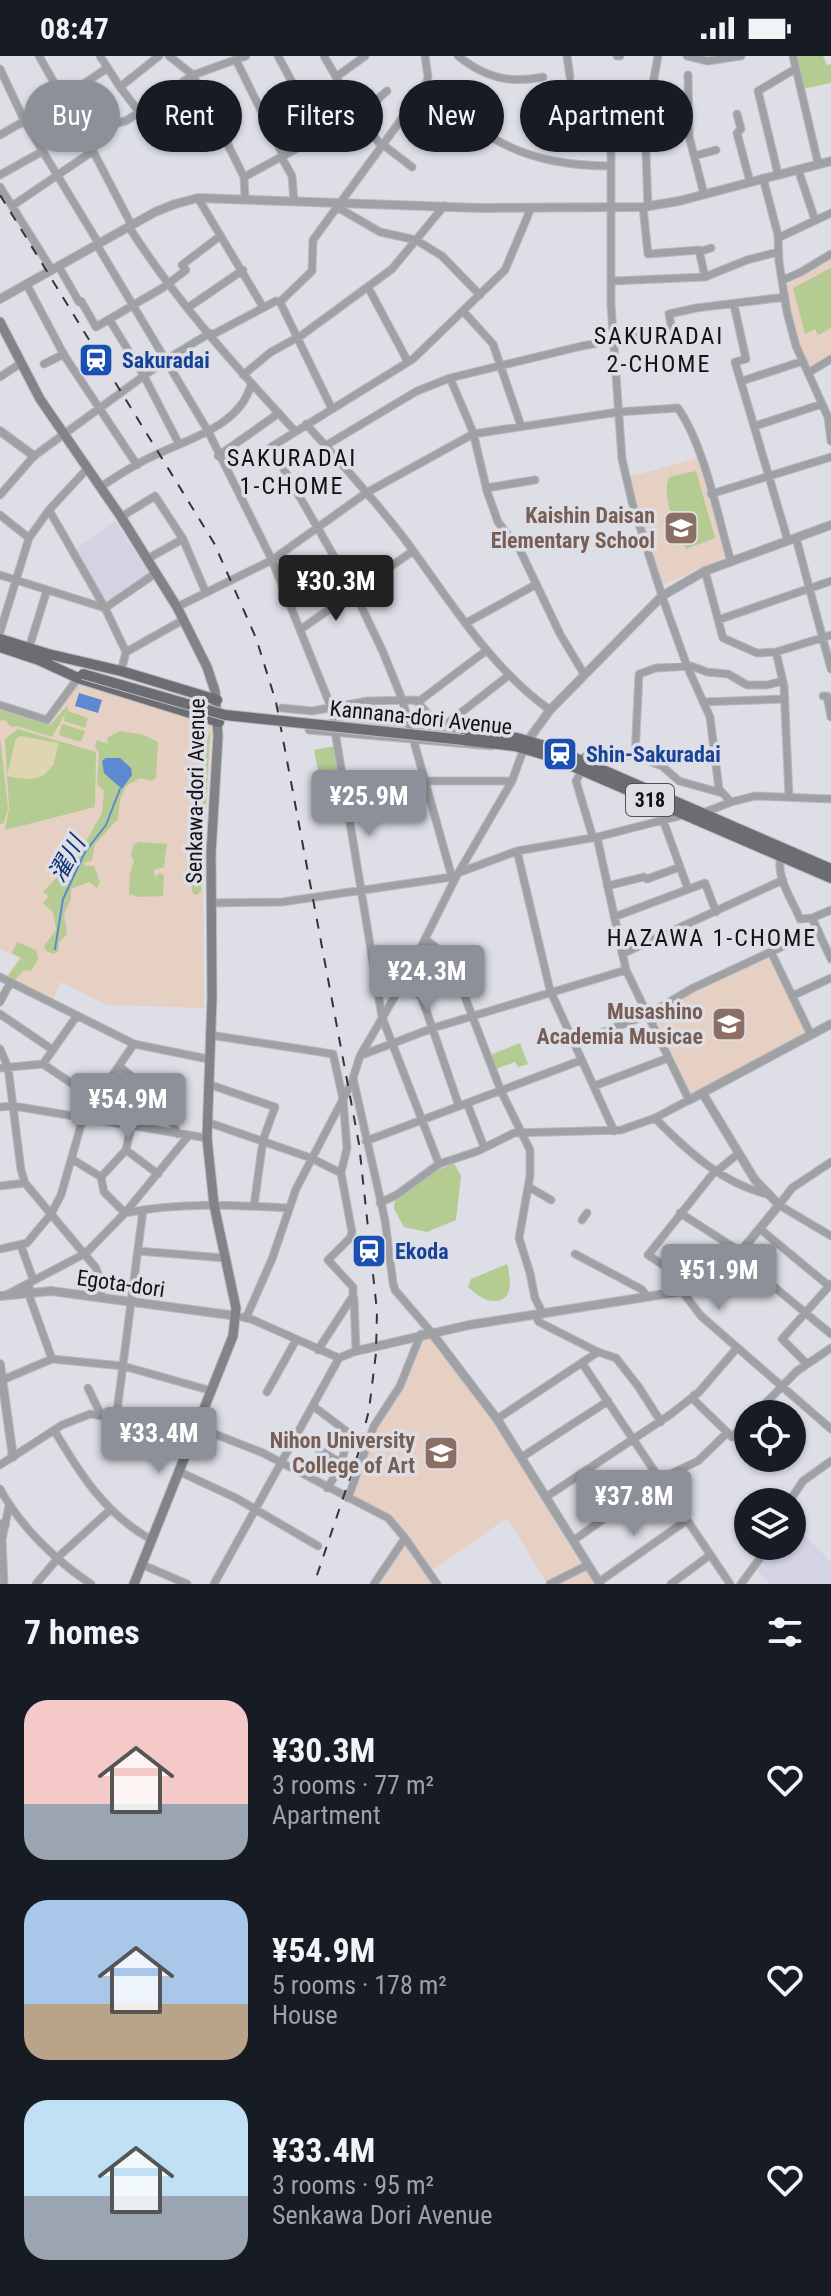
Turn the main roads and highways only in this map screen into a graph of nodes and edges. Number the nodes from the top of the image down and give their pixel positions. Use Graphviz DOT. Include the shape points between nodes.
graph roads {
  1 [pos="0,322"];
  2 [pos="0,639"];
  3 [pos="0,647"];
  4 [pos="42,657"];
  5 [pos="83,673"];
  6 [pos="217,700"];
  7 [pos="219,722"];
  8 [pos="580,765"];
  9 [pos="831,869"];
  10 [pos="831,878"];
  11 [pos="134,1584"];
  1 -- 6 [label="main road, Senkawa-dori Avenue" via="63,434 177,607"];
  2 -- 4 [label="main road, 318"];
  3 -- 4 [label="main road, 318"];
  4 -- 5 [label="main road, 318"];
  4 -- 6 [label="main road" via="121,671"];
  5 -- 7 [label="main road"];
  5 -- 8 [label="main road, Kannana-dori Avenue / 318, bridge" via="225,715 505,741"];
  6 -- 7 [label="main road, Senkawa-dori Avenue"];
  7 -- 11 [label="main road, Senkawa-dori Avenue" via="211,853 207,1138 214,1205 241,1317"];
  8 -- 9 [label="main road, Kannana-dori Avenue / 318"];
  8 -- 10 [label="main road, Kannana-dori Avenue / 318"];
}
